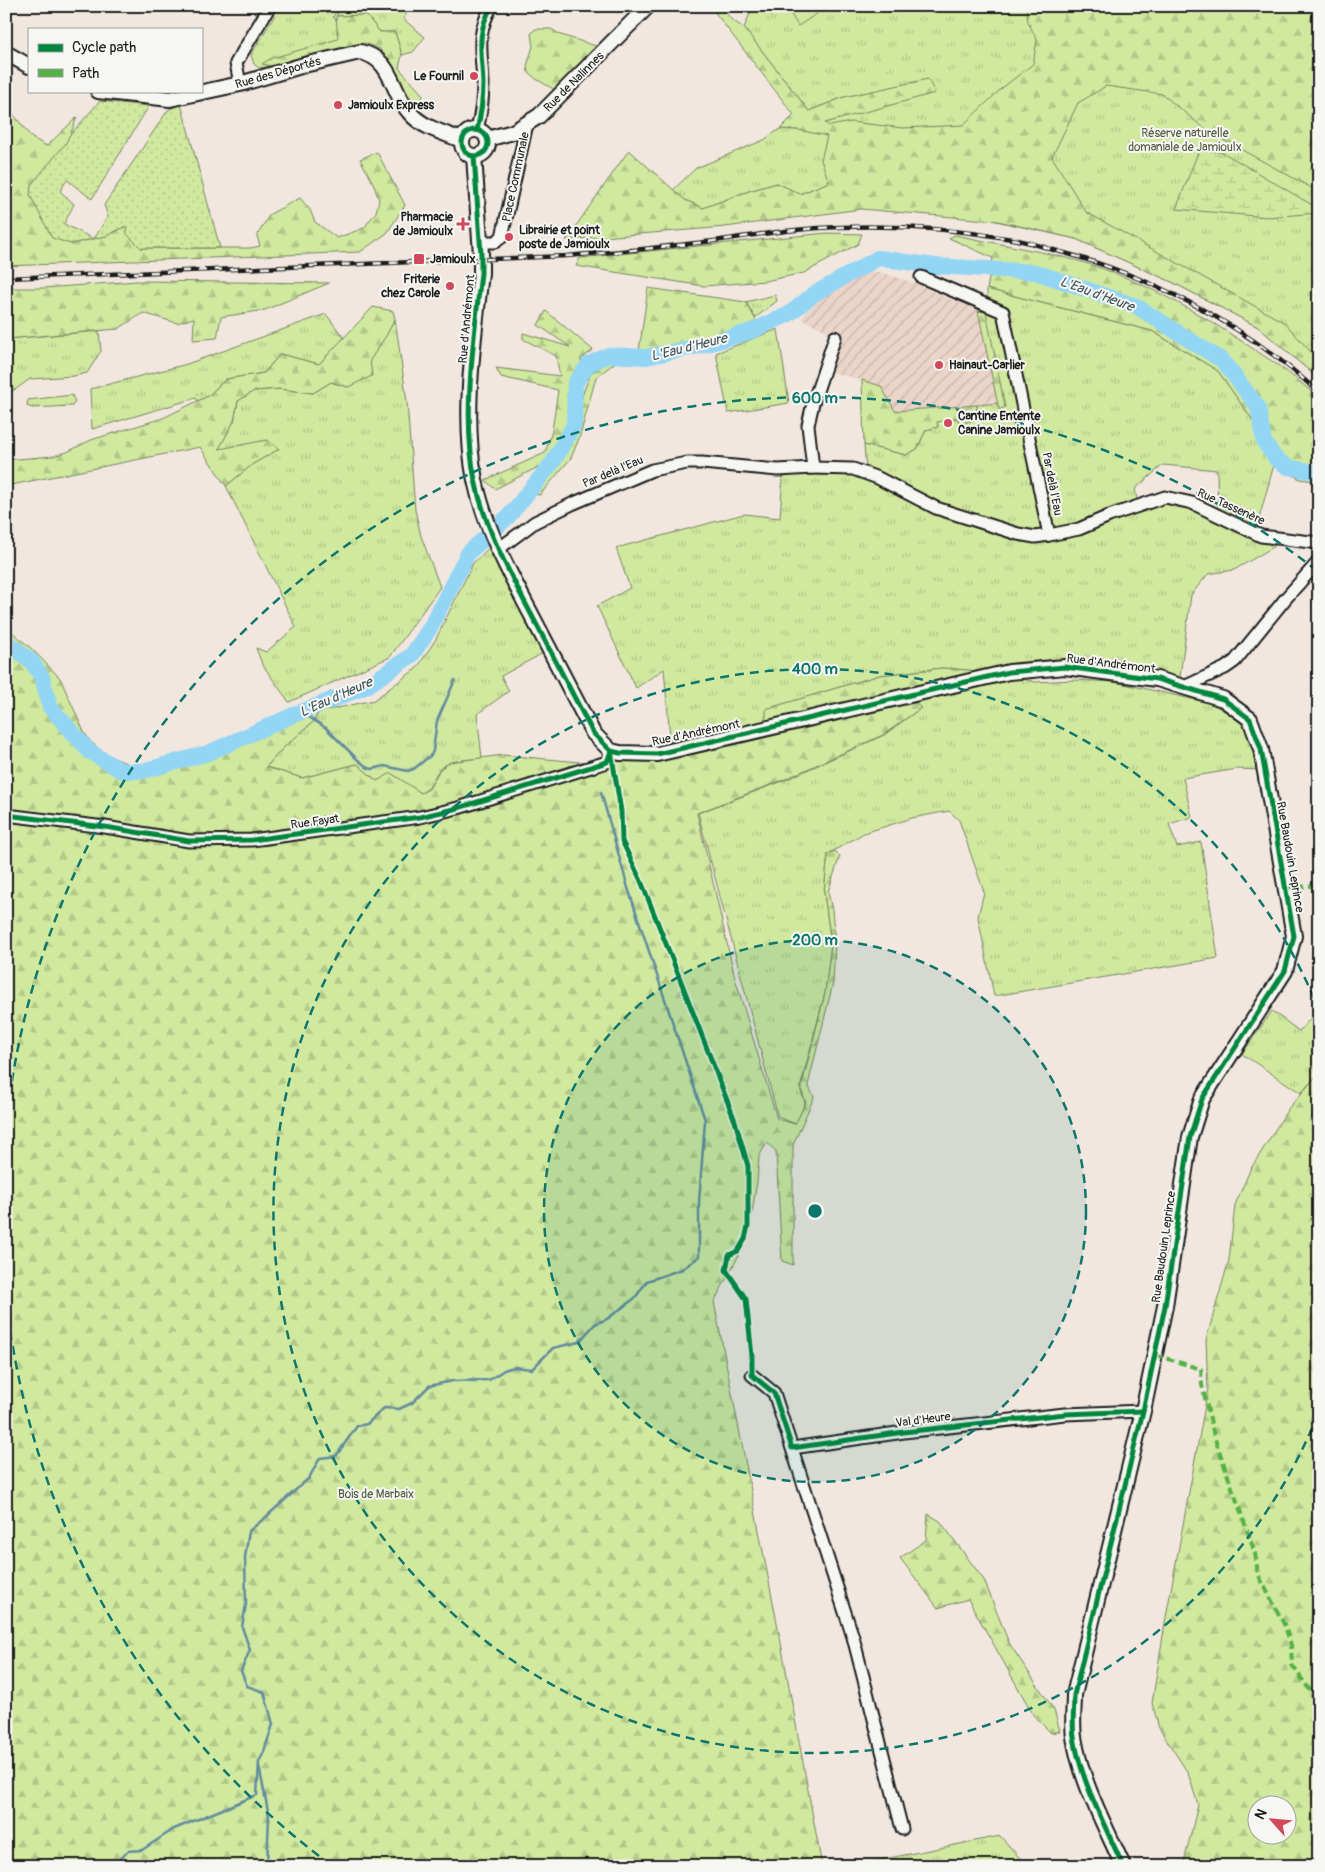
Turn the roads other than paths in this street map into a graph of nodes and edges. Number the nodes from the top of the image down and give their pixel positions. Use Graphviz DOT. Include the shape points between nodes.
graph roads {
  1 [pos="270,6"];
  2 [pos="492,6"];
  3 [pos="648,6"];
  4 [pos="6,53"];
  5 [pos="28,65"];
  6 [pos="240,84"];
  7 [pos="107,92"];
  8 [pos="527,124"];
  9 [pos="482,135"];
  10 [pos="462,140"];
  11 [pos="474,156"];
  12 [pos="480,242"];
  13 [pos="920,278"];
  14 [pos="835,337"];
  15 [pos="813,468"];
  16 [pos="1049,535"];
  17 [pos="1319,543"];
  18 [pos="496,548"];
  19 [pos="1319,561"];
  20 [pos="1184,687"];
  21 [pos="611,750"];
  22 [pos="6,815"];
  23 [pos="752,1375"];
  24 [pos="1143,1411"];
  25 [pos="792,1448"];
  26 [pos="902,1829"];
  27 [pos="1123,1866"];
  1 -- 6 [label="street" via="236,63"];
  2 -- 9 [label="street" via="479,42"];
  3 -- 8 [label="street, Rue de Nalinnes" via="540,116"];
  4 -- 5 [label="street"];
  6 -- 7 [label="street, Rue des Déportés" via="170,99"];
  6 -- 10 [label="street, Rue des Déportés" via="360,52 370,54 378,58 388,73 408,112 422,124"];
  8 -- 9 [label="street, Rue de Nalinnes" via="513,132"];
  8 -- 12 [label="street, Place Communale" via="502,238 495,242"];
  9 -- 10 [label="street" via="468,131"];
  9 -- 11 [label="street" via="488,146 479,156"];
  10 -- 11 [label="street" via="462,149"];
  11 -- 12 [label="street"];
  12 -- 18 [label="street, Rue d'Andrémont" via="470,396 471,443 483,513"];
  13 -- 16 [label="street, Par delà l'Eau" via="1003,312"];
  14 -- 15 [label="street" via="808,425"];
  15 -- 16 [label="street, Par delà l'Eau" via="853,469 936,508 1018,534"];
  15 -- 18 [label="street, Par delà l'Eau" via="778,470 687,463 652,470 535,522"];
  16 -- 17 [label="street, Rue Tassenère" via="1079,529 1165,497 1192,503 1261,536"];
  18 -- 21 [label="street, Rue d'Andrémont" via="593,733"];
  19 -- 20 [label="street" via="1236,661"];
  20 -- 21 [label="street, Rue d'Andrémont" via="1157,679 1065,667 1008,672 657,754"];
  20 -- 24 [label="street, Rue Baudouin Leprince" via="1223,699 1250,719 1262,749 1294,936 1285,971 1202,1098 1190,1138 1165,1306"];
  21 -- 22 [label="street, Rue Fayat" via="607,762 458,808 420,817 252,840 189,841"];
  23 -- 25 [label="street" via="774,1393"];
  24 -- 25 [label="street, Val d'Heure" via="1065,1414"];
  24 -- 27 [label="street, Rue Baudouin Leprince" via="1074,1695 1074,1733 1079,1758"];
  25 -- 26 [label="street" via="853,1637"];
}
